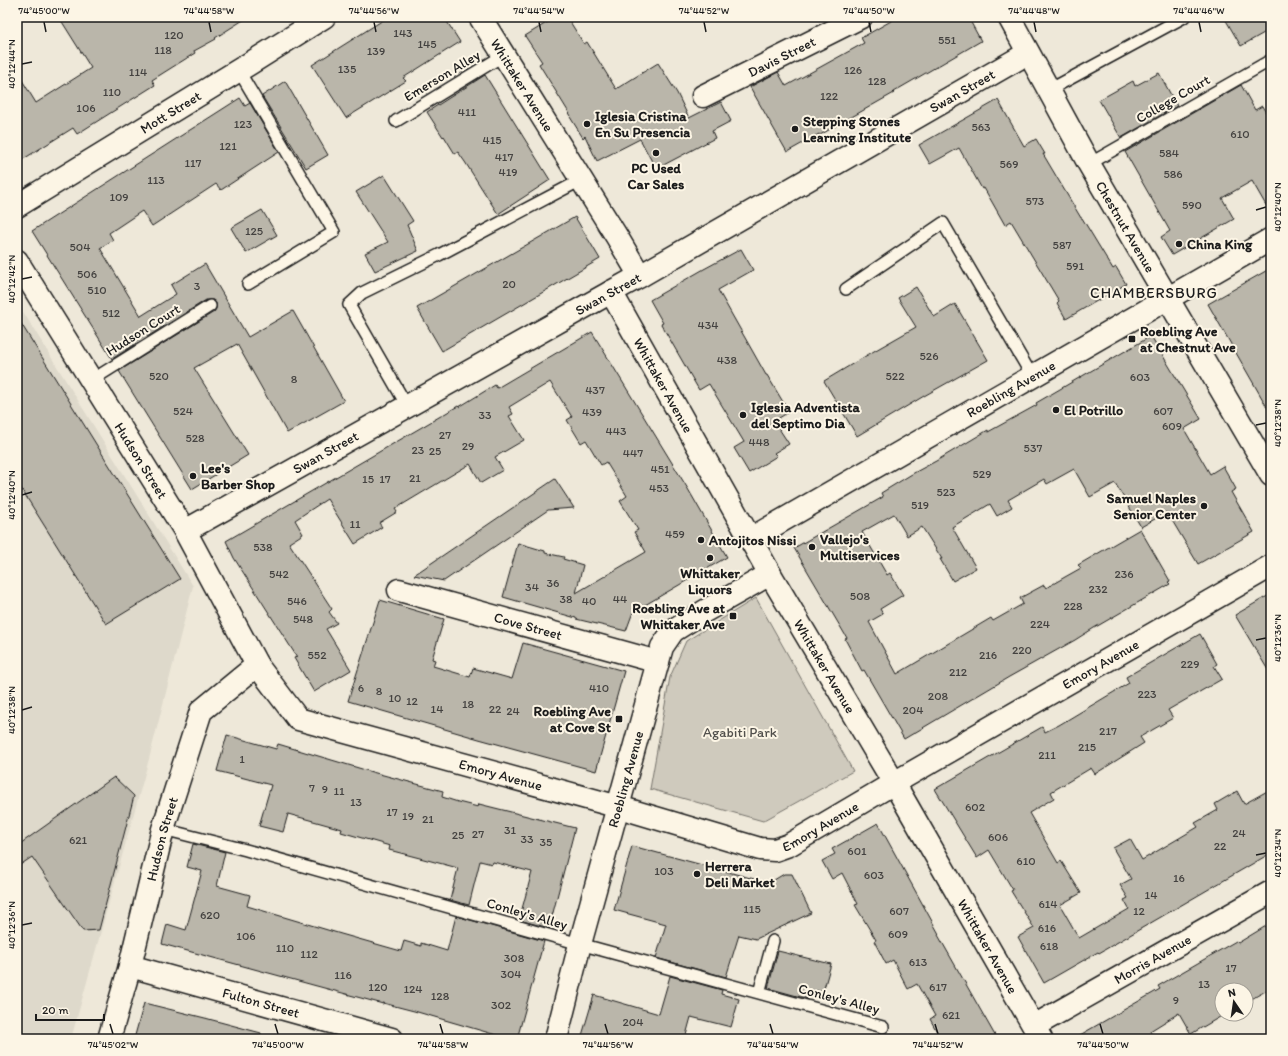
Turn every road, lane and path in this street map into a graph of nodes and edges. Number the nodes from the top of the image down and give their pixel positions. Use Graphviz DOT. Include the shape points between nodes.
graph roads {
  1 [pos="324,17"];
  2 [pos="480,17"];
  3 [pos="862,17"];
  4 [pos="1009,17"];
  5 [pos="1184,17"];
  6 [pos="1028,53"];
  7 [pos="504,55"];
  8 [pos="1271,60"];
  9 [pos="239,71"];
  10 [pos="1048,90"];
  11 [pos="702,96"];
  12 [pos="396,121"];
  13 [pos="1089,164"];
  14 [pos="581,180"];
  15 [pos="17,206"];
  16 [pos="1271,239"];
  17 [pos="17,261"];
  18 [pos="640,276"];
  19 [pos="248,284"];
  20 [pos="846,289"];
  21 [pos="611,292"];
  22 [pos="1168,299"];
  23 [pos="210,306"];
  24 [pos="1032,376"];
  25 [pos="92,380"];
  26 [pos="407,406"];
  27 [pos="1271,476"];
  28 [pos="185,531"];
  29 [pos="750,539"];
  30 [pos="1271,566"];
  31 [pos="770,574"];
  32 [pos="399,590"];
  33 [pos="658,662"];
  34 [pos="258,665"];
  35 [pos="298,719"];
  36 [pos="894,783"];
  37 [pos="619,807"];
  38 [pos="163,829"];
  39 [pos="1271,892"];
  40 [pos="773,941"];
  41 [pos="580,944"];
  42 [pos="130,966"];
  43 [pos="759,993"];
  44 [pos="883,1027"];
  45 [pos="1037,1032"];
  46 [pos="109,1039"];
  47 [pos="392,1039"];
  48 [pos="556,1039"];
  1 -- 9 [label="street, Mott Street"];
  2 -- 7 [label="street, Whittaker Avenue"];
  3 -- 11 [label="street, Davis Street"];
  4 -- 6 [label="street, Chestnut Avenue"];
  5 -- 10 [label="lane"];
  6 -- 10 [label="street, Chestnut Avenue"];
  6 -- 18 [label="street, Swan Street"];
  7 -- 12 [label="lane, Emerson Alley"];
  7 -- 14 [label="street, Whittaker Avenue"];
  8 -- 13 [label="lane, College Court"];
  9 -- 15 [label="street, Mott Street"];
  9 -- 19 [label="lane" via="334,232"];
  10 -- 13 [label="street, Chestnut Avenue"];
  13 -- 22 [label="street, Chestnut Avenue"];
  14 -- 18 [label="street, Whittaker Avenue"];
  14 -- 26 [label="lane" via="362,293 349,305"];
  16 -- 22 [label="street, Roebling Avenue"];
  17 -- 25 [label="street, Hudson Street"];
  18 -- 21 [label="street, Swan Street"];
  20 -- 24 [label="lane" via="943,223"];
  21 -- 26 [label="street, Swan Street"];
  21 -- 29 [label="street, Whittaker Avenue"];
  22 -- 24 [label="street, Roebling Avenue"];
  22 -- 27 [label="street, Chestnut Avenue"];
  23 -- 25 [label="lane, Hudson Court"];
  24 -- 29 [label="street, Roebling Avenue"];
  25 -- 28 [label="street, Hudson Street"];
  26 -- 28 [label="street, Swan Street"];
  28 -- 34 [label="street, Hudson Street"];
  29 -- 31 [label="street, Whittaker Avenue"];
  30 -- 36 [label="street, Emory Avenue"];
  31 -- 33 [label="street, Roebling Avenue" via="673,631 662,646"];
  31 -- 36 [label="street, Whittaker Avenue"];
  32 -- 33 [label="street, Cove Street"];
  33 -- 37 [label="street, Roebling Avenue"];
  34 -- 35 [label="street, Hudson Street"];
  34 -- 38 [label="street, Hudson Street" via="201,711"];
  35 -- 37 [label="street, Emory Avenue"];
  36 -- 37 [label="street, Emory Avenue" via="789,845 775,850 760,849"];
  36 -- 45 [label="street, Whittaker Avenue"];
  37 -- 41 [label="street, Roebling Avenue"];
  38 -- 41 [label="lane, Conley's Alley"];
  38 -- 42 [label="street, Hudson Street"];
  39 -- 45 [label="street, Morris Avenue"];
  40 -- 43 [label="lane"];
  41 -- 43 [label="lane, Conley's Alley"];
  41 -- 48 [label="street, Roebling Avenue"];
  42 -- 46 [label="street, Hudson Street"];
  42 -- 47 [label="street, Fulton Street"];
  43 -- 44 [label="lane, Conley's Alley"];
}
